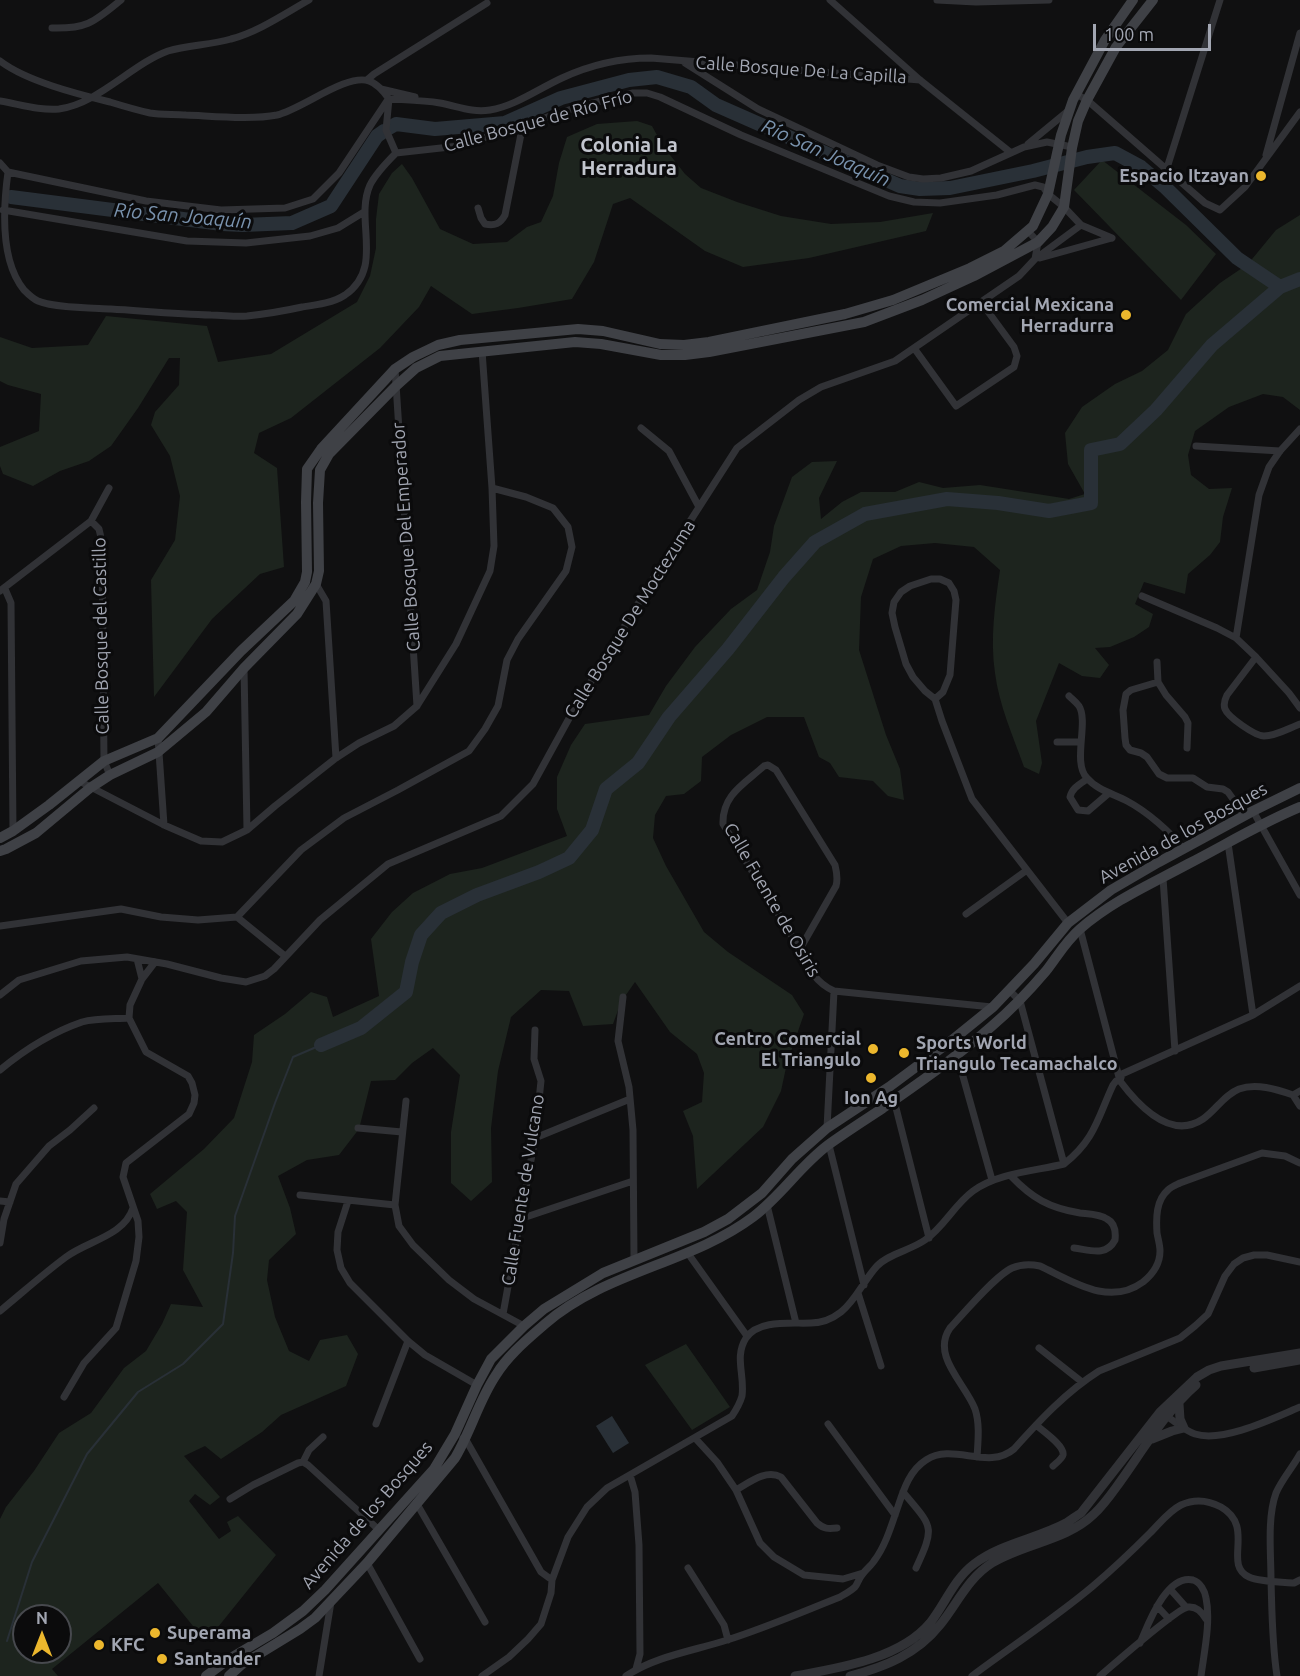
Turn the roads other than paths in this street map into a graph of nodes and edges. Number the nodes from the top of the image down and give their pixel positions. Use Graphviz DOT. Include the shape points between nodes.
graph roads {
  1 [pos="121,0"];
  2 [pos="309,0"];
  3 [pos="830,0"];
  4 [pos="937,0"];
  5 [pos="1049,0"];
  6 [pos="1133,0"];
  7 [pos="1153,0"];
  8 [pos="1220,0"];
  9 [pos="487,3"];
  10 [pos="52,28"];
  11 [pos="1300,33"];
  12 [pos="0,61"];
  13 [pos="682,61"];
  14 [pos="721,64"];
  15 [pos="367,80"];
  16 [pos="711,80"];
  17 [pos="920,80"];
  18 [pos="381,89"];
  19 [pos="1076,94"];
  20 [pos="90,97"];
  21 [pos="415,97"];
  22 [pos="389,99"];
  23 [pos="1087,100"];
  24 [pos="0,101"];
  25 [pos="1070,109"];
  26 [pos="1300,112"];
  27 [pos="523,124"];
  28 [pos="1059,144"];
  29 [pos="1024,147"];
  30 [pos="1072,147"];
  31 [pos="1010,152"];
  32 [pos="396,153"];
  33 [pos="1264,161"];
  34 [pos="0,163"];
  35 [pos="1166,171"];
  36 [pos="8,172"];
  37 [pos="1048,193"];
  38 [pos="1064,207"];
  39 [pos="478,208"];
  40 [pos="3,210"];
  41 [pos="364,212"];
  42 [pos="1081,225"];
  43 [pos="1028,231"];
  44 [pos="1038,242"];
  45 [pos="1035,259"];
  46 [pos="981,302"];
  47 [pos="914,348"];
  48 [pos="482,351"];
  49 [pos="395,369"];
  50 [pos="396,386"];
  51 [pos="641,428"];
  52 [pos="1300,429"];
  53 [pos="1196,446"];
  54 [pos="1280,451"];
  55 [pos="109,488"];
  56 [pos="492,488"];
  57 [pos="699,507"];
  58 [pos="91,521"];
  59 [pos="316,584"];
  60 [pos="2,590"];
  61 [pos="1142,596"];
  62 [pos="1236,638"];
  63 [pos="1256,657"];
  64 [pos="1157,662"];
  65 [pos="243,668"];
  66 [pos="1158,682"];
  67 [pos="1069,696"];
  68 [pos="935,699"];
  69 [pos="417,706"];
  70 [pos="1300,708"];
  71 [pos="1300,724"];
  72 [pos="158,738"];
  73 [pos="1057,742"];
  74 [pos="1081,742"];
  75 [pos="1187,748"];
  76 [pos="158,752"];
  77 [pos="336,758"];
  78 [pos="104,761"];
  79 [pos="110,775"];
  80 [pos="1087,779"];
  81 [pos="79,781"];
  82 [pos="90,788"];
  83 [pos="1300,788"];
  84 [pos="1109,794"];
  85 [pos="1300,807"];
  86 [pos="1249,813"];
  87 [pos="164,825"];
  88 [pos="1261,825"];
  89 [pos="248,830"];
  90 [pos="13,831"];
  91 [pos="0,838"];
  92 [pos="1228,843"];
  93 [pos="1183,849"];
  94 [pos="0,851"];
  95 [pos="1027,870"];
  96 [pos="1163,878"];
  97 [pos="1300,895"];
  98 [pos="966,914"];
  99 [pos="237,916"];
  100 [pos="1068,923"];
  101 [pos="0,926"];
  102 [pos="1080,929"];
  103 [pos="800,949"];
  104 [pos="285,956"];
  105 [pos="137,959"];
  106 [pos="155,962"];
  107 [pos="142,979"];
  108 [pos="1300,986"];
  109 [pos="834,991"];
  110 [pos="1010,991"];
  111 [pos="0,995"];
  112 [pos="623,997"];
  113 [pos="1020,1000"];
  114 [pos="993,1007"];
  115 [pos="1253,1015"];
  116 [pos="129,1018"];
  117 [pos="535,1030"];
  118 [pos="1175,1051"];
  119 [pos="957,1055"];
  120 [pos="0,1070"];
  121 [pos="1120,1081"];
  122 [pos="1296,1093"];
  123 [pos="630,1099"];
  124 [pos="894,1100"];
  125 [pos="406,1101"];
  126 [pos="1300,1106"];
  127 [pos="94,1108"];
  128 [pos="358,1128"];
  129 [pos="827,1128"];
  130 [pos="402,1132"];
  131 [pos="535,1138"];
  132 [pos="828,1144"];
  133 [pos="1300,1163"];
  134 [pos="1064,1164"];
  135 [pos="1011,1176"];
  136 [pos="992,1180"];
  137 [pos="633,1181"];
  138 [pos="300,1195"];
  139 [pos="348,1200"];
  140 [pos="0,1201"];
  141 [pos="10,1202"];
  142 [pos="395,1205"];
  143 [pos="767,1205"];
  144 [pos="133,1208"];
  145 [pos="520,1218"];
  146 [pos="929,1238"];
  147 [pos="0,1243"];
  148 [pos="1074,1248"];
  149 [pos="687,1252"];
  150 [pos="634,1259"];
  151 [pos="1300,1262"];
  152 [pos="864,1285"];
  153 [pos="858,1293"];
  154 [pos="0,1310"];
  155 [pos="503,1314"];
  156 [pos="796,1323"];
  157 [pos="524,1326"];
  158 [pos="747,1336"];
  159 [pos="408,1341"];
  160 [pos="1039,1348"];
  161 [pos="1300,1359"];
  162 [pos="881,1366"];
  163 [pos="1082,1382"];
  164 [pos="477,1384"];
  165 [pos="64,1397"];
  166 [pos="1179,1404"];
  167 [pos="1300,1407"];
  168 [pos="1164,1414"];
  169 [pos="376,1424"];
  170 [pos="828,1424"];
  171 [pos="1036,1425"];
  172 [pos="1184,1428"];
  173 [pos="323,1437"];
  174 [pos="460,1437"];
  175 [pos="695,1438"];
  176 [pos="1150,1440"];
  177 [pos="1300,1454"];
  178 [pos="977,1457"];
  179 [pos="303,1462"];
  180 [pos="1053,1466"];
  181 [pos="630,1475"];
  182 [pos="736,1490"];
  183 [pos="903,1492"];
  184 [pos="230,1499"];
  185 [pos="417,1504"];
  186 [pos="895,1515"];
  187 [pos="837,1528"];
  188 [pos="379,1530"];
  189 [pos="367,1563"];
  190 [pos="688,1568"];
  191 [pos="916,1568"];
  192 [pos="863,1573"];
  193 [pos="552,1580"];
  194 [pos="1300,1580"];
  195 [pos="1271,1581"];
  196 [pos="1170,1588"];
  197 [pos="331,1602"];
  198 [pos="1156,1606"];
  199 [pos="1186,1607"];
  200 [pos="1169,1619"];
  201 [pos="1208,1620"];
  202 [pos="485,1622"];
  203 [pos="728,1640"];
  204 [pos="1140,1643"];
  205 [pos="420,1659"];
  206 [pos="862,1661"];
  207 [pos="241,1665"];
  208 [pos="636,1669"];
  209 [pos="869,1674"];
  210 [pos="206,1676"];
  211 [pos="217,1676"];
  212 [pos="230,1676"];
  213 [pos="320,1676"];
  214 [pos="482,1676"];
  215 [pos="626,1676"];
  216 [pos="795,1676"];
  217 [pos="850,1676"];
  218 [pos="972,1676"];
  219 [pos="1100,1676"];
  220 [pos="1201,1676"];
  221 [pos="1277,1676"];
  1 -- 10 [label="street" via="94,22"];
  2 -- 20 [label="street" via="232,39 158,55"];
  3 -- 17 [label="street"];
  4 -- 5 [label="street"];
  6 -- 19 [label="main road" via="1105,40"];
  7 -- 23 [label="main road" via="1116,47"];
  8 -- 35 [label="street"];
  9 -- 15 [label="street"];
  11 -- 33 [label="street"];
  12 -- 20 [label="street" via="28,77"];
  13 -- 14 [label="street, Calle Bosque De La Capilla"];
  13 -- 16 [label="street, Calle Bosque de Río Frío"];
  13 -- 22 [label="street, Calle Bosque de Río Frío" via="630,58 590,66 488,111"];
  14 -- 16 [label="street" via="710,74"];
  14 -- 17 [label="street, Calle Bosque De La Capilla"];
  15 -- 18 [label="street"];
  15 -- 20 [label="street" via="343,84 291,110 262,116 150,113"];
  16 -- 31 [label="street, Calle Bosque de Río Frío" via="758,109 909,177 941,178 971,171"];
  17 -- 31 [label="street"];
  18 -- 21 [label="street"];
  18 -- 22 [label="street"];
  19 -- 23 [label="street"];
  19 -- 25 [label="main road"];
  20 -- 24 [label="street" via="61,109"];
  22 -- 32 [label="street" via="386,130"];
  22 -- 36 [label="street" via="339,172 313,200 285,208 221,210 146,201"];
  23 -- 30 [label="main road"];
  23 -- 35 [label="street"];
  25 -- 28 [label="main road"];
  25 -- 29 [label="street"];
  26 -- 33 [label="street"];
  27 -- 32 [label="street, Calle Bosque de Río Frío" via="459,146"];
  27 -- 37 [label="street, Calle Bosque de Río Frío" via="581,106 647,93 889,196 940,203 1035,185"];
  27 -- 39 [label="street" via="505,215 494,226 485,224"];
  28 -- 29 [label="street, Calle Bosque de Río Frío" via="1047,142"];
  28 -- 30 [label="street, Calle Bosque de Río Frío"];
  28 -- 37 [label="main road"];
  29 -- 31 [label="street, Calle Bosque de Río Frío"];
  30 -- 38 [label="main road"];
  32 -- 41 [label="street" via="371,184"];
  33 -- 35 [label="street" via="1245,187 1220,210 1205,203"];
  34 -- 36 [label="street"];
  36 -- 40 [label="street"];
  37 -- 38 [label="street"];
  37 -- 43 [label="main road"];
  38 -- 42 [label="street"];
  38 -- 44 [label="main road"];
  40 -- 41 [label="street" via="187,241 246,243 310,236 338,228"];
  40 -- 41 [label="street" via="3,243 12,275 38,301 62,306 246,316 323,303 343,296 357,285 365,269"];
  42 -- 45 [label="street, Calle Bosque De Moctezuma"];
  42 -- 45 [label="street" via="1112,238"];
  43 -- 44 [label="street"];
  43 -- 49 [label="main road" via="1004,251 970,268 892,300 845,314 684,345 578,329 460,340 438,345"];
  44 -- 45 [label="street"];
  44 -- 48 [label="main road" via="975,276 864,322 685,355 575,342"];
  45 -- 46 [label="street, Calle Bosque De Moctezuma" via="1019,276"];
  46 -- 47 [label="street, Calle Bosque De Moctezuma"];
  46 -- 47 [label="street" via="1014,346 1014,368 956,406"];
  47 -- 57 [label="street, Calle Bosque De Moctezuma" via="895,361 821,387 791,406 737,448"];
  48 -- 50 [label="main road" via="440,356 416,368"];
  48 -- 56 [label="street"];
  49 -- 50 [label="street, Calle Bosque Del Emperador"];
  49 -- 72 [label="main road" via="321,449 307,470 307,572 294,601"];
  50 -- 59 [label="main road" via="329,454 320,470"];
  50 -- 69 [label="street, Calle Bosque Del Emperador"];
  51 -- 57 [label="street" via="669,451"];
  52 -- 54 [label="street"];
  53 -- 54 [label="street"];
  54 -- 62 [label="street" via="1269,467 1259,495"];
  55 -- 58 [label="street"];
  56 -- 69 [label="street" via="494,546 490,571 456,644"];
  56 -- 99 [label="street" via="553,508 568,526 572,547 566,571 507,660 498,706 485,729 469,751 344,818 301,850"];
  57 -- 104 [label="street, Calle Bosque De Moctezuma" via="533,783 501,816 388,864 320,920"];
  58 -- 60 [label="street, Calle Bosque del Castillo"];
  58 -- 78 [label="street, Calle Bosque del Castillo" via="99,529 102,542"];
  59 -- 65 [label="main road" via="297,614"];
  59 -- 77 [label="street" via="327,601"];
  60 -- 90 [label="street" via="11,603"];
  61 -- 62 [label="street"];
  62 -- 63 [label="street"];
  63 -- 70 [label="street"];
  63 -- 71 [label="street" via="1224,701 1228,714 1266,736"];
  64 -- 66 [label="street"];
  65 -- 76 [label="main road" via="206,712"];
  65 -- 89 [label="street"];
  66 -- 75 [label="street" via="1188,723"];
  66 -- 86 [label="street" via="1126,694 1126,745 1147,757 1158,774 1193,778 1208,787 1223,789"];
  67 -- 74 [label="street" via="1082,712"];
  68 -- 68 [label="street" via="943,692 950,675 956,600 949,583 940,579 901,592 892,613 909,671"];
  68 -- 95 [label="street" via="972,799"];
  69 -- 77 [label="street" via="394,726"];
  72 -- 76 [label="street"];
  72 -- 78 [label="main road"];
  73 -- 74 [label="street"];
  74 -- 80 [label="street" via="1081,764"];
  76 -- 79 [label="main road"];
  76 -- 87 [label="street"];
  77 -- 89 [label="street"];
  78 -- 79 [label="street"];
  78 -- 81 [label="main road"];
  79 -- 82 [label="main road"];
  80 -- 84 [label="street"];
  80 -- 84 [label="street" via="1071,793 1078,810 1088,812"];
  81 -- 82 [label="street"];
  81 -- 90 [label="main road"];
  82 -- 87 [label="street"];
  82 -- 94 [label="main road" via="36,833"];
  83 -- 86 [label="main road, Avenida de los Bosques"];
  84 -- 93 [label="street" via="1136,807"];
  85 -- 88 [label="main road, Avenida de los Bosques"];
  86 -- 88 [label="street"];
  86 -- 93 [label="main road, Avenida de los Bosques"];
  87 -- 89 [label="street" via="211,842 222,842"];
  88 -- 92 [label="main road, Avenida de los Bosques"];
  88 -- 97 [label="street"];
  90 -- 91 [label="main road"];
  92 -- 96 [label="main road, Avenida de los Bosques"];
  92 -- 115 [label="street"];
  93 -- 100 [label="main road, Avenida de los Bosques" via="1111,890"];
  95 -- 98 [label="street"];
  95 -- 100 [label="street"];
  96 -- 102 [label="main road, Avenida de los Bosques" via="1118,901"];
  96 -- 118 [label="street"];
  99 -- 101 [label="street" via="198,920 121,909"];
  99 -- 104 [label="street"];
  100 -- 110 [label="main road, Avenida de los Bosques"];
  102 -- 113 [label="main road, Avenida de los Bosques"];
  102 -- 121 [label="street"];
  103 -- 103 [label="street, Calle Fuente de Osiris" via="836,886 837,872 776,770 768,765 728,798 723,824"];
  103 -- 109 [label="street, Calle Fuente de Osiris" via="814,976"];
  104 -- 106 [label="street, Calle Bosque De Moctezuma" via="265,976 246,982"];
  105 -- 106 [label="street, Calle Bosque De Moctezuma"];
  105 -- 107 [label="street"];
  105 -- 111 [label="street, Calle Bosque De Moctezuma" via="81,961 19,980"];
  106 -- 107 [label="street"];
  107 -- 116 [label="street" via="130,1005"];
  108 -- 115 [label="street"];
  109 -- 114 [label="street, Calle Fuente de Osiris"];
  109 -- 129 [label="street"];
  110 -- 113 [label="street"];
  110 -- 114 [label="main road, Avenida de los Bosques"];
  112 -- 123 [label="street" via="618,1041"];
  113 -- 119 [label="main road, Avenida de los Bosques"];
  113 -- 134 [label="street"];
  114 -- 129 [label="main road, Avenida de los Bosques" via="889,1087"];
  115 -- 118 [label="street"];
  116 -- 120 [label="street" via="83,1022 44,1041"];
  116 -- 144 [label="street" via="146,1052 188,1076 195,1095 189,1114 126,1163 123,1177"];
  117 -- 131 [label="street, Calle Fuente de Vulcano" via="534,1059 541,1081"];
  118 -- 121 [label="street" via="1122,1074"];
  119 -- 124 [label="main road, Avenida de los Bosques"];
  119 -- 136 [label="street"];
  121 -- 122 [label="street" via="1146,1110 1161,1121 1179,1126 1202,1120 1240,1089 1267,1087"];
  121 -- 134 [label="street" via="1113,1085 1091,1135"];
  122 -- 126 [label="street"];
  123 -- 131 [label="street"];
  123 -- 137 [label="street"];
  124 -- 132 [label="main road, Avenida de los Bosques"];
  124 -- 146 [label="street"];
  125 -- 130 [label="street"];
  127 -- 141 [label="street" via="32,1164 16,1184"];
  128 -- 130 [label="street"];
  129 -- 150 [label="main road, Avenida de los Bosques" via="762,1193 728,1219"];
  130 -- 142 [label="street"];
  131 -- 145 [label="street, Calle Fuente de Vulcano"];
  132 -- 143 [label="main road, Avenida de los Bosques"];
  132 -- 152 [label="street"];
  133 -- 178 [label="street" via="1262,1153 1168,1190 1160,1200 1157,1214 1158,1265 1136,1287 1106,1293 1033,1264 1014,1268 1000,1277 950,1328 943,1344 946,1358 975,1410"];
  134 -- 135 [label="street"];
  135 -- 136 [label="street"];
  135 -- 148 [label="street" via="1038,1200 1112,1222 1115,1240 1107,1249 1099,1252"];
  136 -- 146 [label="street" via="954,1208"];
  137 -- 145 [label="street"];
  137 -- 150 [label="street"];
  138 -- 139 [label="street"];
  139 -- 142 [label="street"];
  139 -- 159 [label="street" via="338,1232 341,1268 350,1283"];
  140 -- 141 [label="street"];
  141 -- 147 [label="street"];
  142 -- 155 [label="street" via="399,1226 413,1245 449,1280"];
  143 -- 149 [label="main road, Avenida de los Bosques" via="728,1234"];
  143 -- 156 [label="street"];
  144 -- 154 [label="street" via="118,1229 67,1257"];
  144 -- 165 [label="street" via="139,1237 136,1261 116,1328 84,1363"];
  145 -- 155 [label="street, Calle Fuente de Vulcano"];
  146 -- 152 [label="street" via="885,1259"];
  149 -- 158 [label="street"];
  149 -- 174 [label="main road, Avenida de los Bosques" via="598,1289 548,1322 498,1371"];
  150 -- 157 [label="main road, Avenida de los Bosques" via="573,1290"];
  151 -- 163 [label="street" via="1267,1255 1243,1258 1225,1276 1208,1314 1180,1338 1099,1371"];
  152 -- 153 [label="street"];
  153 -- 156 [label="street" via="829,1319"];
  153 -- 162 [label="street"];
  155 -- 157 [label="street"];
  156 -- 158 [label="street" via="773,1324"];
  157 -- 164 [label="main road, Avenida de los Bosques" via="491,1359"];
  158 -- 175 [label="street" via="739,1363 742,1396 738,1405 732,1416"];
  159 -- 164 [label="street"];
  159 -- 169 [label="street"];
  160 -- 163 [label="street"];
  161 -- 166 [label="street" via="1213,1375 1202,1380"];
  161 -- 168 [label="street" via="1209,1370 1189,1384"];
  163 -- 171 [label="street"];
  164 -- 174 [label="main road, Avenida de los Bosques"];
  166 -- 168 [label="street"];
  166 -- 172 [label="street"];
  167 -- 172 [label="street" via="1223,1435 1203,1436"];
  168 -- 172 [label="street"];
  168 -- 176 [label="street"];
  168 -- 206 [label="street" via="1081,1513 973,1565 916,1635 897,1648"];
  170 -- 186 [label="street"];
  171 -- 178 [label="street" via="1007,1454"];
  171 -- 180 [label="street" via="1062,1448 1062,1457"];
  172 -- 176 [label="street"];
  173 -- 179 [label="street"];
  174 -- 185 [label="main road, Avenida de los Bosques" via="455,1458"];
  174 -- 188 [label="main road, Avenida de los Bosques"];
  174 -- 193 [label="street" via="542,1572"];
  175 -- 181 [label="street"];
  175 -- 182 [label="street"];
  176 -- 209 [label="street" via="1086,1522 992,1563 968,1584 922,1645"];
  177 -- 195 [label="street" via="1282,1482 1272,1508"];
  178 -- 183 [label="street" via="942,1454 926,1460 913,1472"];
  179 -- 184 [label="street"];
  179 -- 188 [label="street"];
  181 -- 193 [label="street" via="607,1488 587,1507 568,1537"];
  181 -- 208 [label="street" via="639,1545 640,1654"];
  182 -- 187 [label="street" via="774,1473 822,1527"];
  182 -- 192 [label="street" via="760,1543 774,1557 804,1575 843,1579"];
  183 -- 186 [label="street"];
  183 -- 191 [label="street" via="928,1525 927,1544"];
  185 -- 189 [label="main road, Avenida de los Bosques"];
  185 -- 202 [label="street"];
  186 -- 192 [label="street" via="874,1562"];
  188 -- 210 [label="main road, Avenida de los Bosques" via="303,1611"];
  189 -- 197 [label="main road, Avenida de los Bosques"];
  189 -- 205 [label="street"];
  190 -- 203 [label="street" via="724,1625"];
  192 -- 203 [label="street" via="855,1586 840,1597"];
  193 -- 214 [label="street" via="541,1624 509,1657"];
  194 -- 195 [label="street"];
  195 -- 218 [label="street" via="1253,1579 1240,1570 1238,1525 1230,1514 1213,1503 1189,1502 1172,1511 1086,1592"];
  195 -- 221 [label="street"];
  196 -- 198 [label="street"];
  196 -- 199 [label="street"];
  196 -- 201 [label="street" via="1194,1580 1202,1586"];
  197 -- 207 [label="main road, Avenida de los Bosques" via="300,1629"];
  197 -- 213 [label="street"];
  198 -- 200 [label="street"];
  198 -- 204 [label="street"];
  199 -- 200 [label="street"];
  199 -- 201 [label="street" via="1202,1612"];
  200 -- 204 [label="street"];
  201 -- 220 [label="street"];
  203 -- 208 [label="street"];
  204 -- 219 [label="street"];
  206 -- 209 [label="street"];
  206 -- 216 [label="street"];
  207 -- 211 [label="main road"];
  207 -- 212 [label="main road, Avenida de los Bosques"];
  208 -- 215 [label="street"];
  209 -- 217 [label="street"];
}
